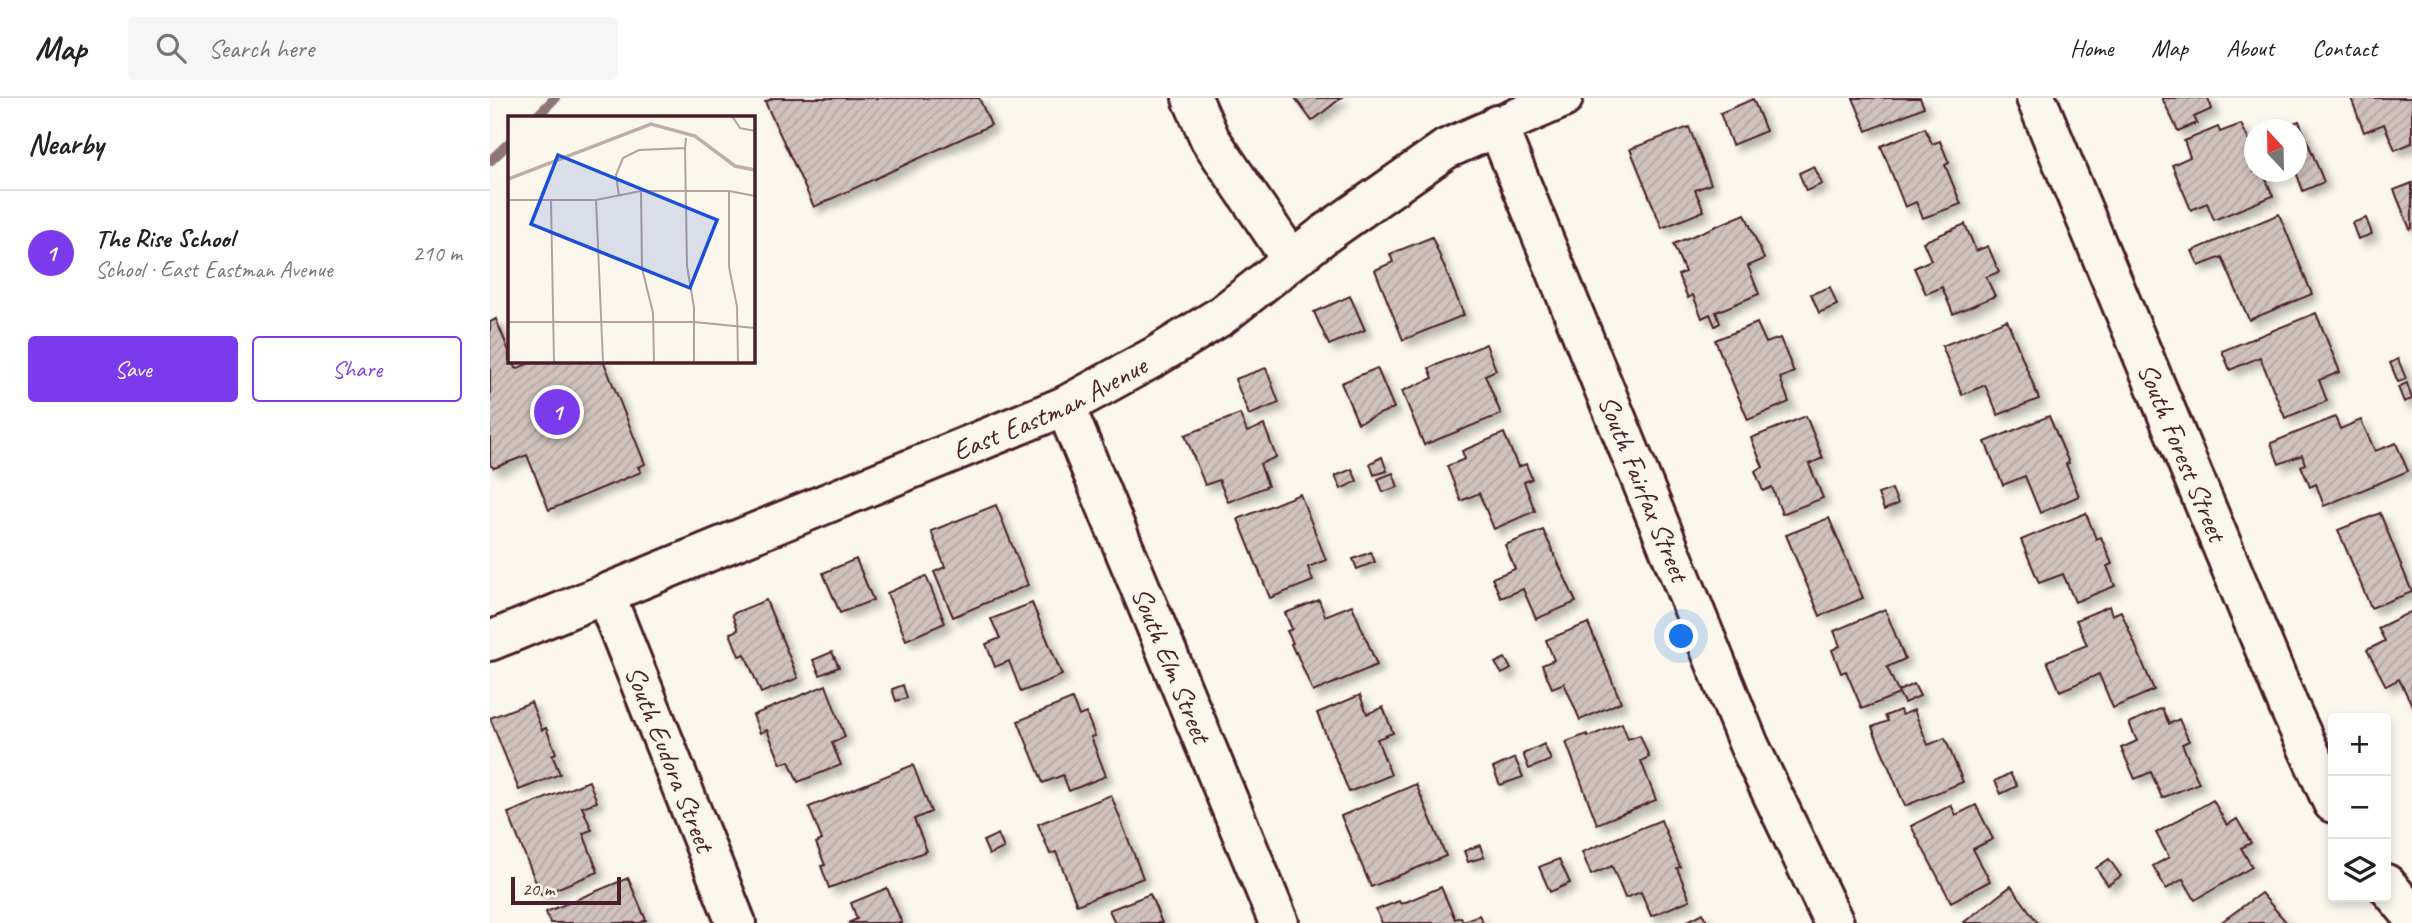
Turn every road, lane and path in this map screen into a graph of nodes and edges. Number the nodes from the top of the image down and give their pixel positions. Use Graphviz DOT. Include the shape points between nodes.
graph roads {
  1 [pos="1192,98"];
  2 [pos="1563,98"];
  3 [pos="2036,98"];
  4 [pos="1497,125"];
  5 [pos="1291,259"];
  6 [pos="1065,406"];
  7 [pos="605,594"];
  8 [pos="490,641"];
  9 [pos="2328,792"];
  10 [pos="2391,890"];
  11 [pos="2412,915"];
  12 [pos="736,923"];
  13 [pos="1279,923"];
  14 [pos="1834,923"];
  1 -- 5 [label="street" via="1210,139"];
  2 -- 4 [label="street, East Eastman Avenue"];
  3 -- 9 [label="street, South Forest Street"];
  4 -- 5 [label="street, East Eastman Avenue" via="1446,149"];
  4 -- 14 [label="street, South Fairfax Street" via="1749,746"];
  5 -- 6 [label="street, East Eastman Avenue" via="1221,316"];
  6 -- 7 [label="street, East Eastman Avenue"];
  6 -- 13 [label="street, South Elm Street"];
  7 -- 8 [label="street, East Eastman Avenue"];
  7 -- 12 [label="street, South Eudora Street"];
  10 -- 11 [label="street"];
}
